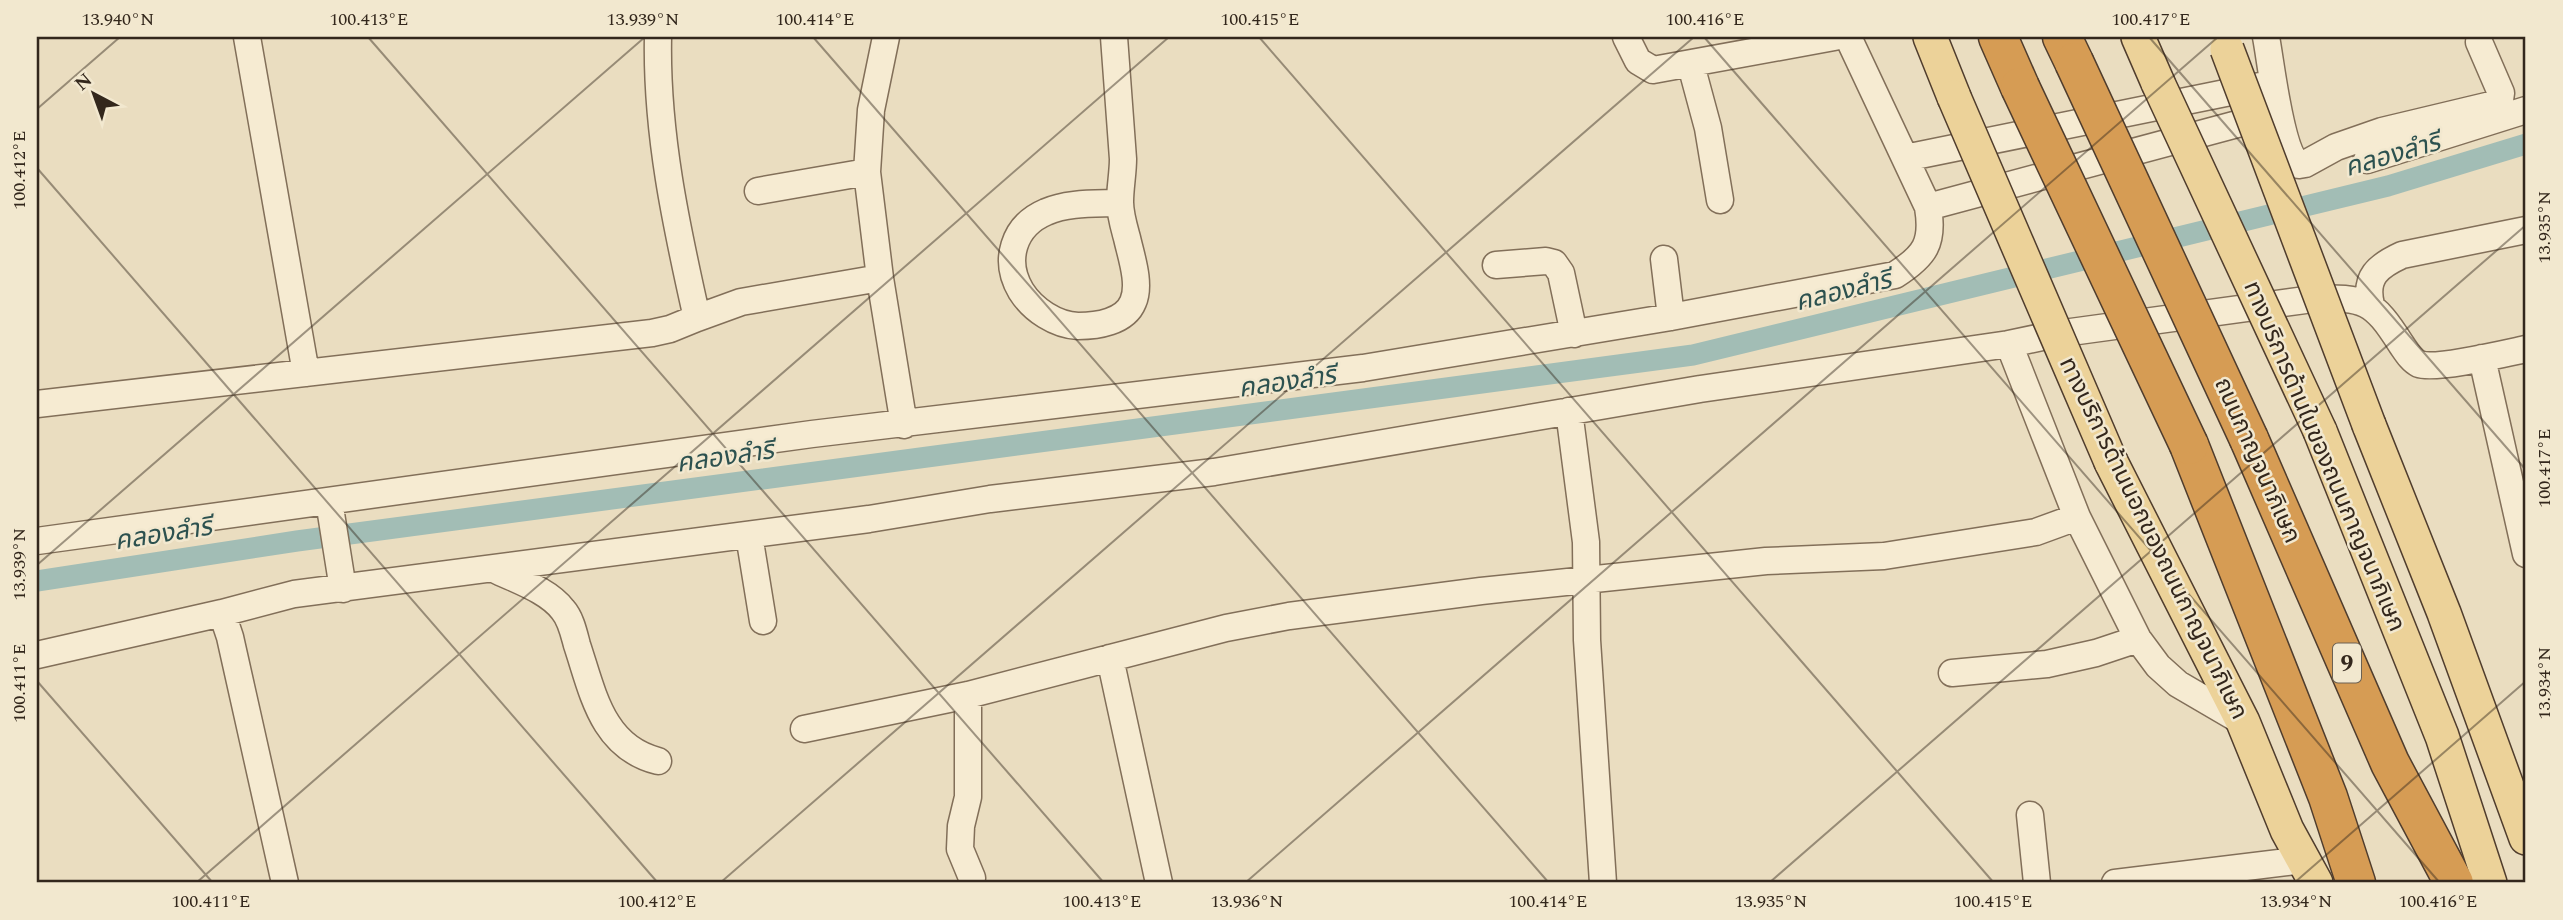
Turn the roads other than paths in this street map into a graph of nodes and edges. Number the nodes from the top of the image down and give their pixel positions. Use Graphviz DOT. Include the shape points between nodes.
graph roads {
  1 [pos="247,37"];
  2 [pos="658,37"];
  3 [pos="886,37"];
  4 [pos="1114,37"];
  5 [pos="1626,37"];
  6 [pos="1834,37"];
  7 [pos="1848,37"];
  8 [pos="1930,37"];
  9 [pos="1998,37"];
  10 [pos="2138,37"];
  11 [pos="2266,37"];
  12 [pos="2479,42"];
  13 [pos="2225,43"];
  14 [pos="2068,50"];
  15 [pos="1691,65"];
  16 [pos="2272,84"];
  17 [pos="2526,110"];
  18 [pos="2279,113"];
  19 [pos="1905,158"];
  20 [pos="2367,160"];
  21 [pos="867,172"];
  22 [pos="758,191"];
  23 [pos="1720,200"];
  24 [pos="1120,203"];
  25 [pos="1928,207"];
  26 [pos="2526,230"];
  27 [pos="1664,259"];
  28 [pos="1496,265"];
  29 [pos="880,278"];
  30 [pos="2371,305"];
  31 [pos="1671,317"];
  32 [pos="697,318"];
  33 [pos="1574,334"];
  34 [pos="1989,347"];
  35 [pos="2526,349"];
  36 [pos="2482,358"];
  37 [pos="306,373"];
  38 [pos="37,404"];
  39 [pos="1569,411"];
  40 [pos="904,425"];
  41 [pos="330,507"];
  42 [pos="2077,517"];
  43 [pos="749,535"];
  44 [pos="37,541"];
  45 [pos="2526,554"];
  46 [pos="494,569"];
  47 [pos="342,578"];
  48 [pos="1586,581"];
  49 [pos="222,614"];
  50 [pos="763,621"];
  51 [pos="2138,639"];
  52 [pos="37,655"];
  53 [pos="1110,658"];
  54 [pos="1952,673"];
  55 [pos="968,695"];
  56 [pos="2243,722"];
  57 [pos="804,729"];
  58 [pos="658,761"];
  59 [pos="2030,815"];
  60 [pos="2526,838"];
  61 [pos="2310,872"];
  62 [pos="972,878"];
  63 [pos="285,883"];
  64 [pos="1159,883"];
  65 [pos="1603,883"];
  66 [pos="2037,883"];
  67 [pos="2115,883"];
  68 [pos="2356,883"];
  69 [pos="2454,883"];
  70 [pos="2490,883"];
  1 -- 37 [label="street"];
  2 -- 32 [label="street" via="657,86 669,185"];
  3 -- 21 [label="street" via="871,110"];
  4 -- 24 [label="street" via="1123,163"];
  5 -- 15 [label="street" via="1638,61 1653,70"];
  6 -- 15 [label="street"];
  7 -- 19 [label="street"];
  8 -- 56 [label="main road, ทางบริการด้านนอกของถนนกาญจนาภิเษก, bridge" via="2111,462"];
  9 -- 68 [label="highway, bridge" via="2189,445 2328,797"];
  10 -- 70 [label="main road, ทางบริการด้านในของถนนกาญจนาภิเษก, bridge" via="2319,431 2442,736"];
  11 -- 16 [label="street"];
  12 -- 18 [label="street" via="2501,93 2495,104 2382,131 2299,165 2292,159"];
  13 -- 60 [label="main road, bridge"];
  14 -- 69 [label="highway, ถนนกาญจนาภิเษก / 9, bridge" via="2249,439 2390,764"];
  15 -- 23 [label="street"];
  16 -- 18 [label="street"];
  16 -- 19 [label="street"];
  17 -- 20 [label="street"];
  18 -- 25 [label="street"];
  19 -- 25 [label="street"];
  21 -- 22 [label="street"];
  21 -- 29 [label="street"];
  24 -- 24 [label="street" via="1046,212 1015,239 1011,256 1022,292 1062,324 1109,322 1126,313 1133,302 1133,270"];
  25 -- 31 [label="street" via="1930,237 1923,252 1895,275"];
  26 -- 30 [label="street" via="2388,261 2372,276 2367,289"];
  27 -- 31 [label="street"];
  28 -- 33 [label="street" via="1554,263 1561,273"];
  29 -- 32 [label="street" via="741,302"];
  29 -- 40 [label="street"];
  30 -- 34 [label="street" via="2346,298 2313,299"];
  30 -- 36 [label="street" via="2420,365"];
  31 -- 33 [label="street"];
  32 -- 37 [label="street" via="652,333"];
  33 -- 40 [label="street" via="1363,368"];
  34 -- 39 [label="street"];
  34 -- 42 [label="street"];
  35 -- 36 [label="street"];
  36 -- 45 [label="street"];
  37 -- 38 [label="street"];
  39 -- 43 [label="street" via="1214,472"];
  39 -- 48 [label="street" via="1581,494"];
  40 -- 41 [label="street"];
  41 -- 44 [label="street"];
  41 -- 47 [label="street"];
  42 -- 48 [label="street" via="2022,535 1884,556 1766,561"];
  42 -- 51 [label="street"];
  43 -- 46 [label="street"];
  43 -- 50 [label="street"];
  46 -- 47 [label="street"];
  46 -- 58 [label="street" via="564,611 597,706 610,729 641,757"];
  47 -- 49 [label="street"];
  48 -- 53 [label="street" via="1289,616"];
  48 -- 65 [label="street"];
  49 -- 52 [label="street"];
  49 -- 63 [label="street"];
  51 -- 54 [label="street" via="2047,664"];
  51 -- 56 [label="street" via="2178,684"];
  53 -- 55 [label="street"];
  53 -- 64 [label="street"];
  55 -- 57 [label="street"];
  55 -- 62 [label="street" via="968,797 960,849"];
  56 -- 61 [label="main road, ทางบริการด้านนอกของถนนกาญจนาภิเษก" via="2287,830"];
  59 -- 66 [label="street"];
  61 -- 67 [label="street"];
}
